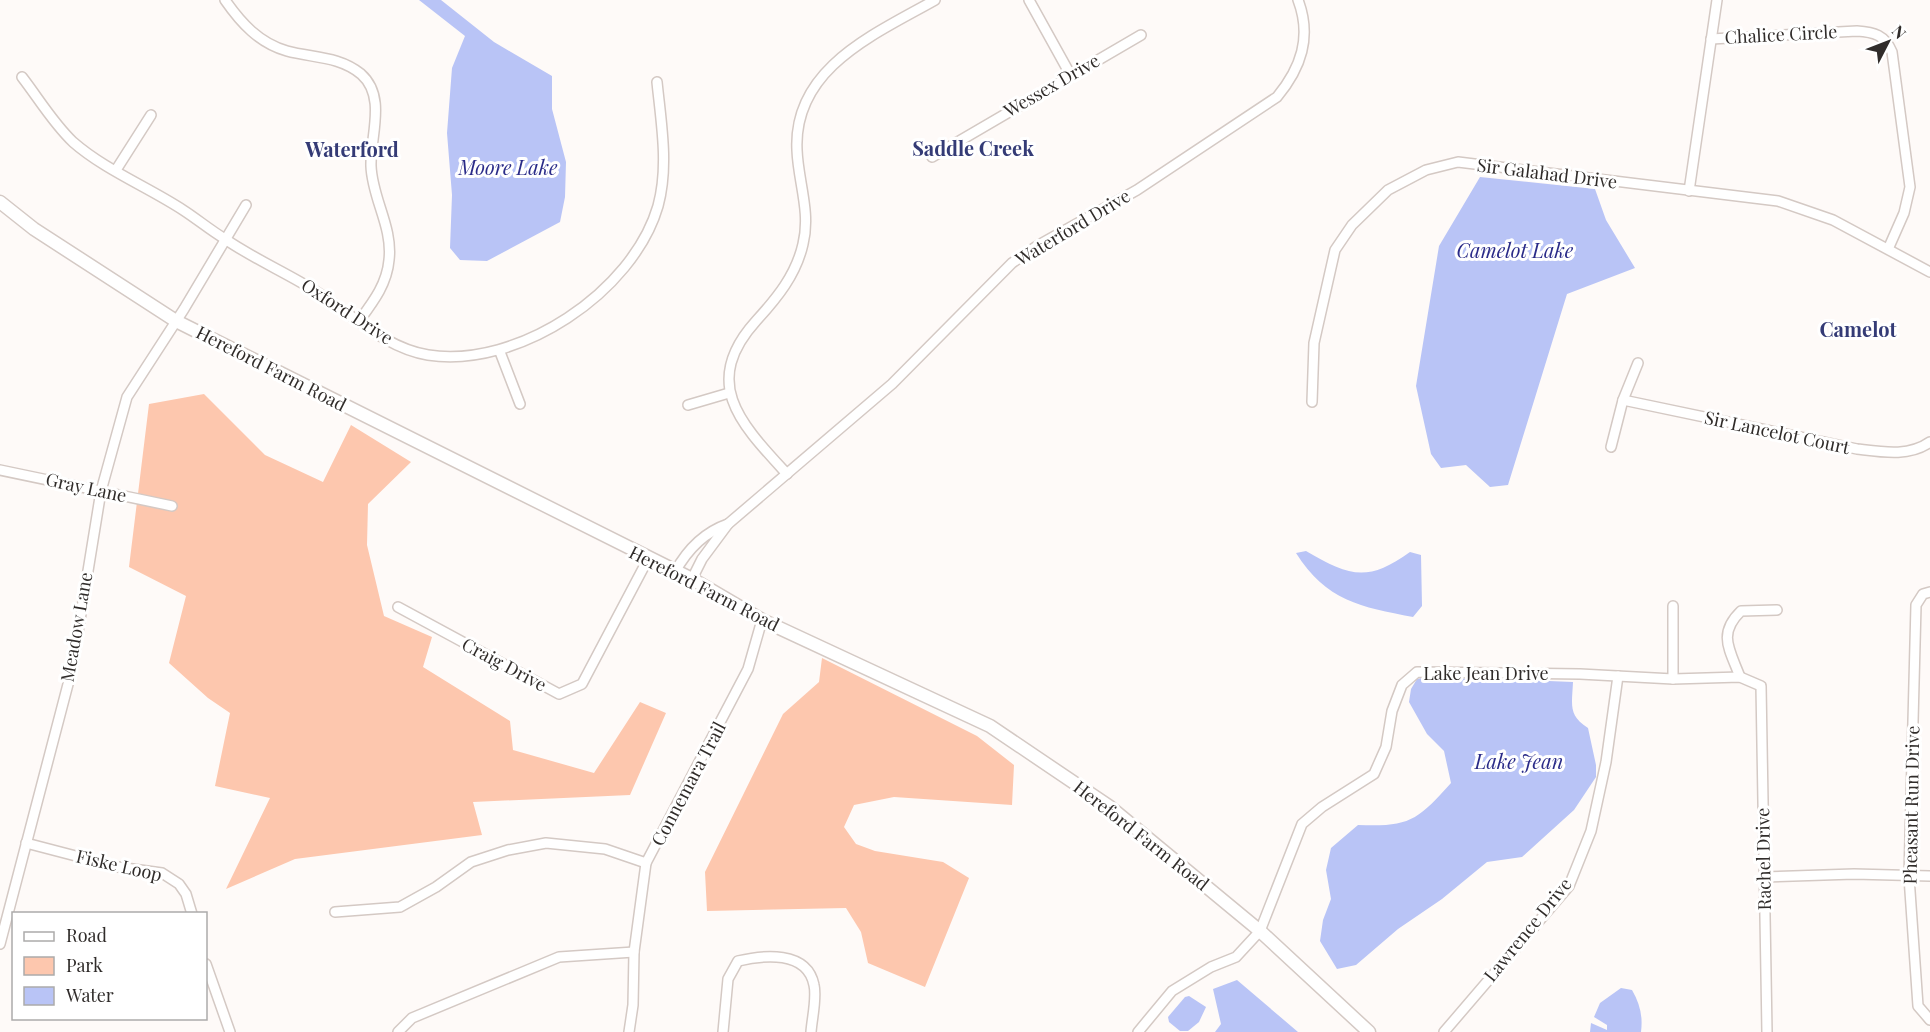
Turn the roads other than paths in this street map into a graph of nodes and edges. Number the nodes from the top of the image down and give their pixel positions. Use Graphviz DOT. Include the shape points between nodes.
graph roads {
  1 [pos="225,0"];
  2 [pos="935,0"];
  3 [pos="1029,0"];
  4 [pos="1298,0"];
  5 [pos="1718,0"];
  6 [pos="1141,35"];
  7 [pos="1711,39"];
  8 [pos="1070,74"];
  9 [pos="22,77"];
  10 [pos="657,82"];
  11 [pos="151,116"];
  12 [pos="932,157"];
  13 [pos="116,170"];
  14 [pos="1689,191"];
  15 [pos="0,202"];
  16 [pos="246,205"];
  17 [pos="226,240"];
  18 [pos="1889,248"];
  19 [pos="1930,272"];
  20 [pos="176,321"];
  21 [pos="359,321"];
  22 [pos="500,352"];
  23 [pos="1638,363"];
  24 [pos="729,393"];
  25 [pos="1623,400"];
  26 [pos="1312,402"];
  27 [pos="520,404"];
  28 [pos="688,405"];
  29 [pos="1930,442"];
  30 [pos="1611,447"];
  31 [pos="0,470"];
  32 [pos="787,474"];
  33 [pos="101,491"];
  34 [pos="172,506"];
  35 [pos="728,524"];
  36 [pos="704,536"];
  37 [pos="713,545"];
  38 [pos="648,559"];
  39 [pos="675,572"];
  40 [pos="692,579"];
  41 [pos="1930,592"];
  42 [pos="1673,606"];
  43 [pos="398,607"];
  44 [pos="1777,610"];
  45 [pos="762,620"];
  46 [pos="1618,676"];
  47 [pos="1740,677"];
  48 [pos="1672,679"];
  49 [pos="1761,686"];
  50 [pos="26,843"];
  51 [pos="646,863"];
  52 [pos="1930,876"];
  53 [pos="1764,877"];
  54 [pos="1909,877"];
  55 [pos="191,912"];
  56 [pos="335,912"];
  57 [pos="1260,931"];
  58 [pos="0,944"];
  59 [pos="634,952"];
  60 [pos="207,967"];
  61 [pos="1930,1020"];
  62 [pos="230,1032"];
  63 [pos="398,1032"];
  64 [pos="629,1032"];
  65 [pos="723,1032"];
  66 [pos="811,1032"];
  67 [pos="1138,1032"];
  68 [pos="1369,1032"];
  69 [pos="1443,1032"];
  70 [pos="1767,1032"];
  1 -- 21 [label="street" via="247,28 274,46 344,63 370,83 376,111 371,170 384,217 389,260 378,294"];
  2 -- 24 [label="street" via="836,62 807,93 797,132 805,200 803,243 787,283 734,350"];
  3 -- 8 [label="street"];
  4 -- 32 [label="street, Waterford Drive" via="1304,16 1302,57 1292,79 1277,97 1137,190 1012,263 892,384"];
  5 -- 7 [label="street"];
  6 -- 8 [label="street, Wessex Drive"];
  7 -- 14 [label="street"];
  7 -- 18 [label="street, Chalice Circle" via="1857,31 1873,32 1887,40 1892,52 1910,187"];
  8 -- 12 [label="street, Wessex Drive"];
  9 -- 13 [label="street, Oxford Drive" via="74,142"];
  10 -- 22 [label="street, Oxford Drive" via="663,178 655,214 642,245 597,296 547,329"];
  11 -- 13 [label="street"];
  13 -- 17 [label="street, Oxford Drive"];
  14 -- 18 [label="street, Sir Galahad Drive" via="1778,201 1833,220"];
  14 -- 26 [label="street, Sir Galahad Drive" via="1458,162 1426,170 1388,190 1352,225 1335,250 1314,343"];
  15 -- 20 [label="street, Hereford Farm Road" via="34,229"];
  16 -- 17 [label="street, Meadow Lane"];
  17 -- 20 [label="street, Meadow Lane"];
  17 -- 21 [label="street, Oxford Drive" via="302,282"];
  18 -- 19 [label="street, Sir Galahad Drive"];
  20 -- 33 [label="street, Meadow Lane" via="127,397"];
  20 -- 38 [label="street, Hereford Farm Road"];
  21 -- 22 [label="street, Oxford Drive" via="382,338 427,355 477,356"];
  22 -- 27 [label="street"];
  23 -- 25 [label="street"];
  24 -- 28 [label="street"];
  24 -- 32 [label="street" via="742,422"];
  25 -- 29 [label="street, Sir Lancelot Court" via="1857,449 1893,453 1919,450"];
  25 -- 30 [label="street"];
  31 -- 33 [label="street, Gray Lane"];
  32 -- 35 [label="street, Waterford Drive"];
  33 -- 34 [label="street, Gray Lane"];
  33 -- 50 [label="street, Meadow Lane" via="72,669"];
  35 -- 36 [label="street, Waterford Drive"];
  35 -- 37 [label="street, Waterford Drive"];
  36 -- 37 [label="street"];
  36 -- 39 [label="street, Waterford Drive"];
  37 -- 40 [label="street, Waterford Drive"];
  38 -- 39 [label="street, Hereford Farm Road"];
  38 -- 43 [label="street, Craig Drive" via="582,684 559,694"];
  39 -- 40 [label="street, Hereford Farm Road"];
  40 -- 45 [label="street, Hereford Farm Road"];
  41 -- 54 [label="street, Pheasant Run Drive" via="1923,594 1916,604"];
  42 -- 48 [label="street"];
  44 -- 47 [label="street" via="1741,611 1728,623 1726,640"];
  45 -- 51 [label="street, Connemara Trail" via="748,669"];
  45 -- 57 [label="street, Hereford Farm Road" via="990,726 1110,807"];
  46 -- 48 [label="street, Lake Jean Drive"];
  46 -- 57 [label="street, Lake Jean Drive" via="1417,672 1402,685 1392,711 1386,747 1374,774 1302,824"];
  46 -- 69 [label="street, Lawrence Drive" via="1591,831 1569,886"];
  47 -- 48 [label="street, Lake Jean Drive"];
  47 -- 49 [label="street, Lake Jean Drive"];
  49 -- 53 [label="street, Rachel Drive"];
  50 -- 55 [label="street, Fiske Loop" via="118,867 162,873 179,884"];
  50 -- 58 [label="street, Meadow Lane"];
  51 -- 56 [label="street" via="605,849 546,843 471,862 400,907"];
  51 -- 59 [label="street, Connemara Trail"];
  52 -- 54 [label="street"];
  53 -- 54 [label="street"];
  53 -- 70 [label="street, Rachel Drive"];
  54 -- 61 [label="street, Pheasant Run Drive" via="1918,1005"];
  57 -- 67 [label="street" via="1236,957 1172,991"];
  57 -- 68 [label="street, Hereford Farm Road"];
  59 -- 63 [label="street" via="559,957 412,1018"];
  59 -- 64 [label="street, Connemara Trail"];
  60 -- 62 [label="street"];
  65 -- 66 [label="street" via="728,979 738,961 760,956 788,958 807,969 814,985"];
}
